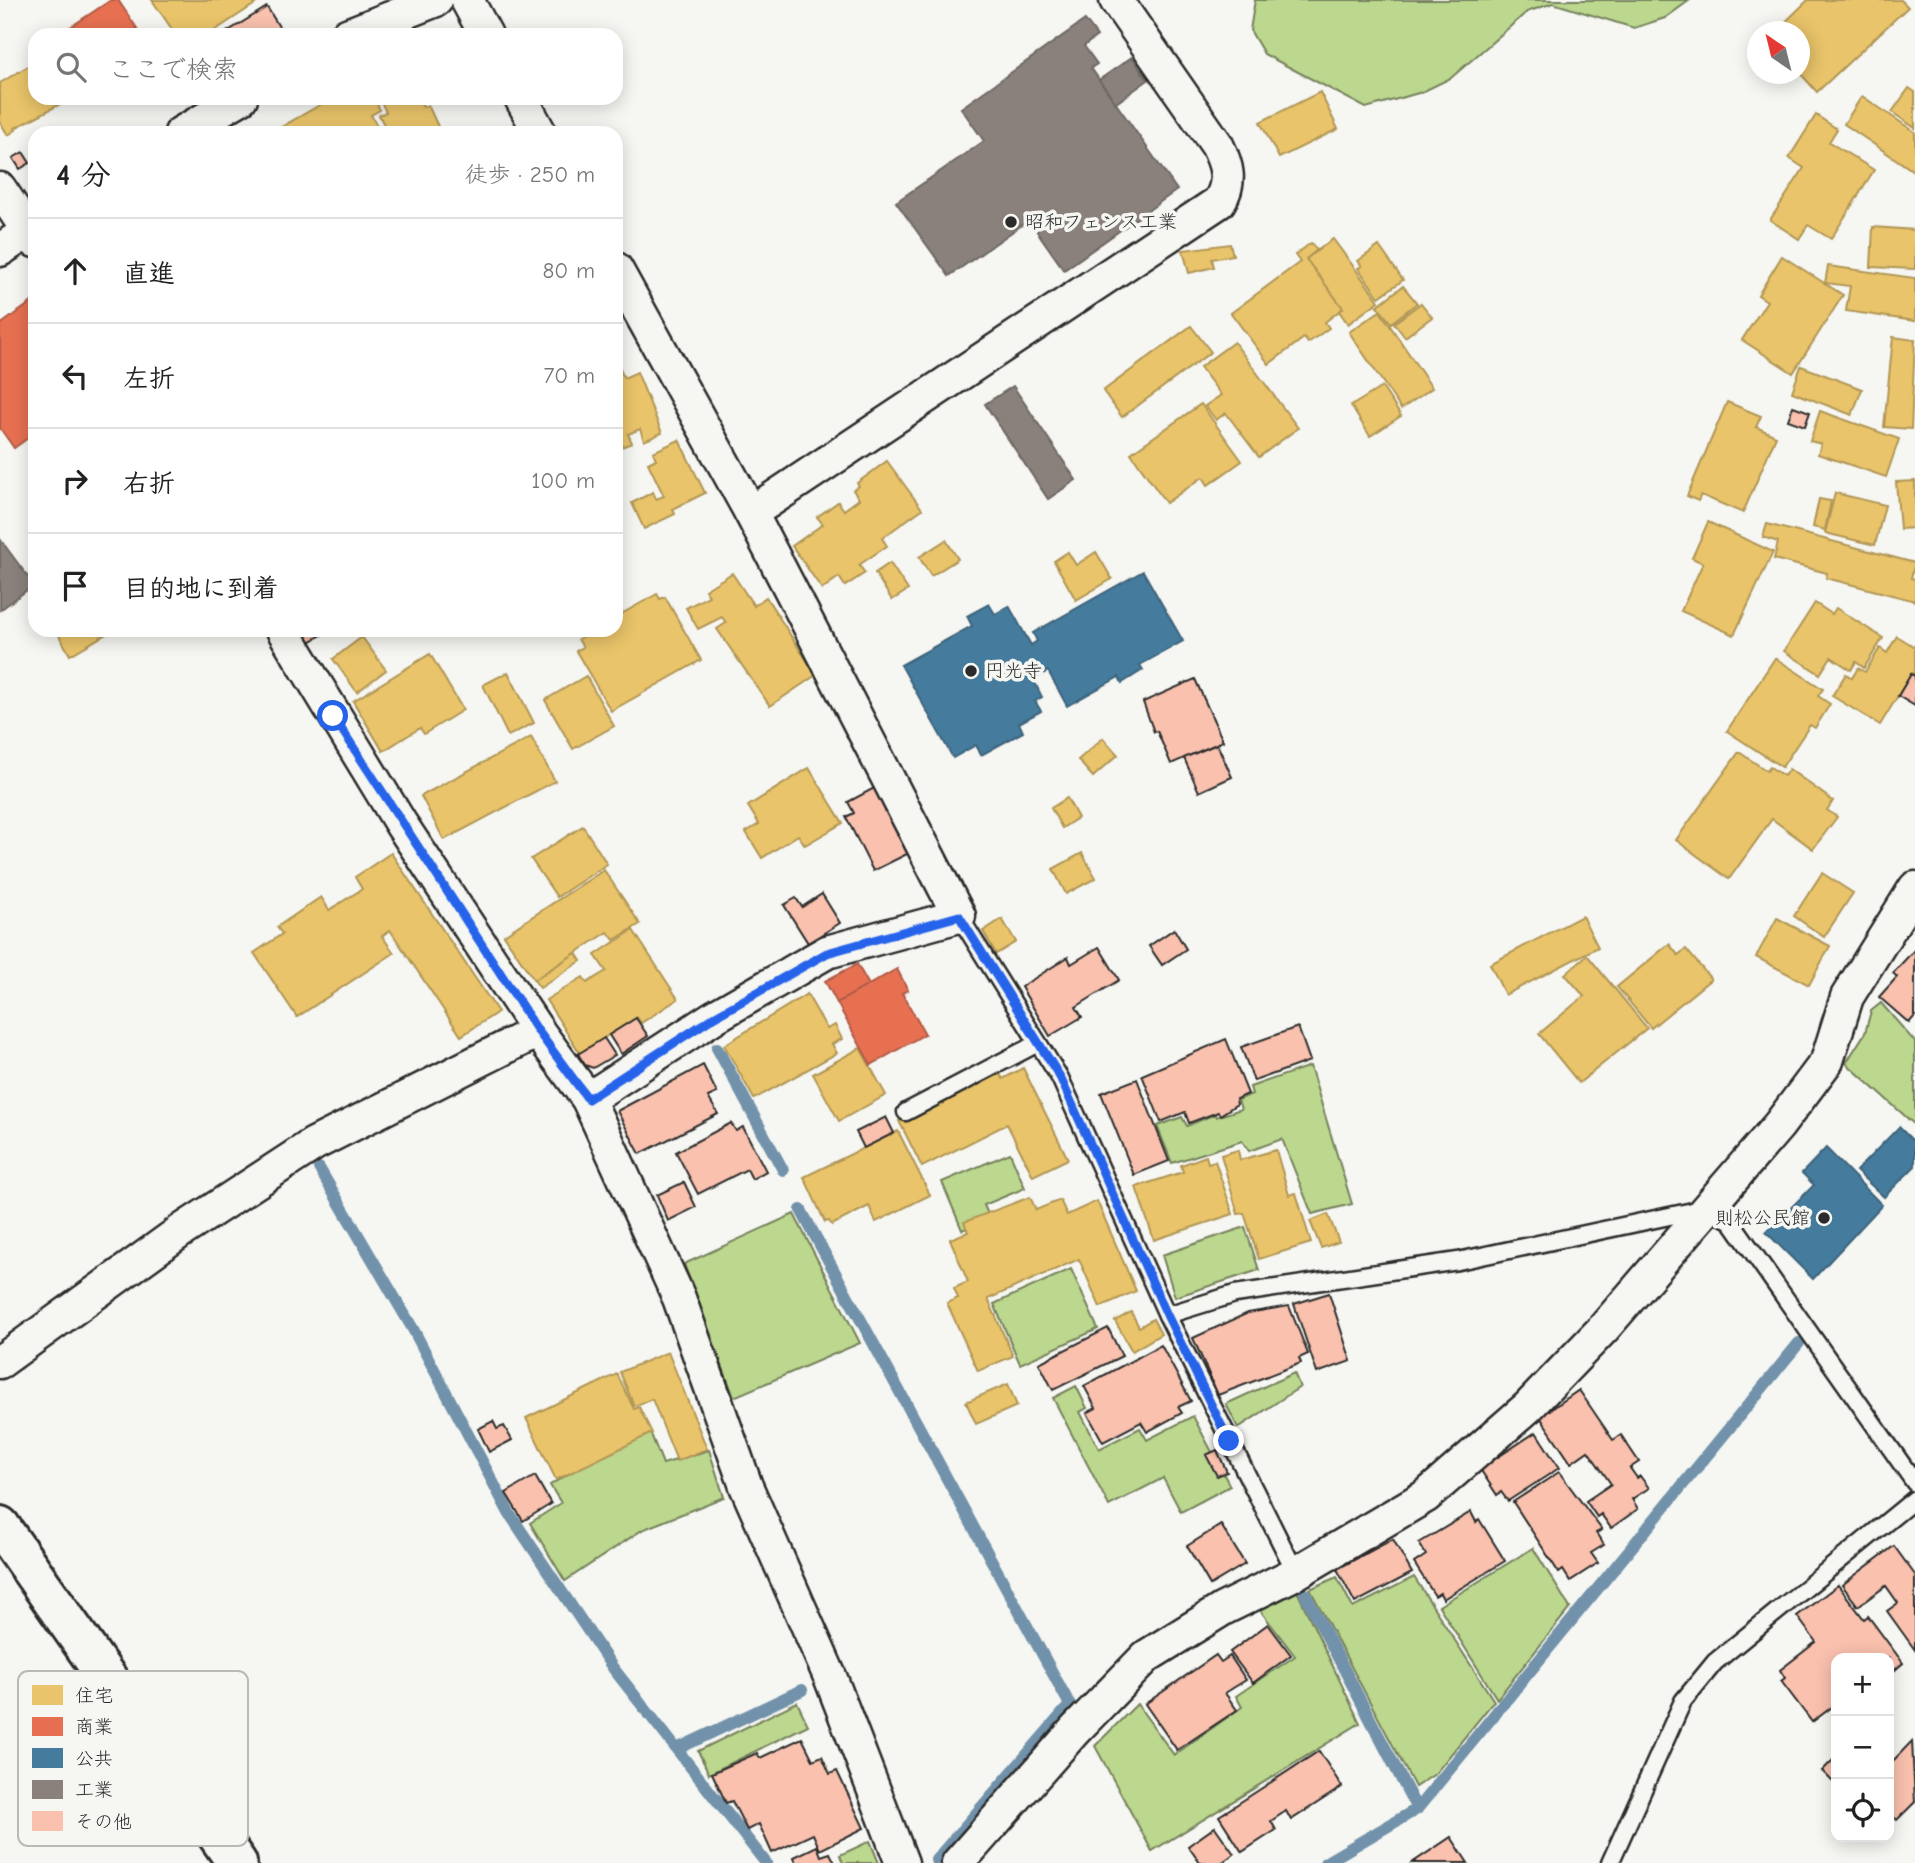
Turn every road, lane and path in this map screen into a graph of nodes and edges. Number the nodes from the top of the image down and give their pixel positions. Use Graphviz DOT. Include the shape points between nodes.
graph roads {
  1 [pos="436,0"];
  2 [pos="467,0"];
  3 [pos="1116,0"];
  4 [pos="365,28"];
  5 [pos="482,28"];
  6 [pos="229,105"];
  7 [pos="525,105"];
  8 [pos="193,126"];
  9 [pos="536,126"];
  10 [pos="0,189"];
  11 [pos="28,226"];
  12 [pos="28,236"];
  13 [pos="0,250"];
  14 [pos="623,282"];
  15 [pos="751,513"];
  16 [pos="287,637"];
  17 [pos="1915,888"];
  18 [pos="959,916"];
  19 [pos="538,1031"];
  20 [pos="1038,1043"];
  21 [pos="588,1099"];
  22 [pos="906,1112"];
  23 [pos="1707,1209"];
  24 [pos="1167,1315"];
  25 [pos="0,1362"];
  26 [pos="1915,1483"];
  27 [pos="1915,1499"];
  28 [pos="0,1526"];
  29 [pos="1296,1573"];
  30 [pos="102,1671"];
  31 [pos="225,1846"];
  32 [pos="237,1863"];
  33 [pos="902,1863"];
  34 [pos="958,1863"];
  35 [pos="1610,1863"];
  1 -- 4 [label="street"];
  2 -- 5 [label="street"];
  3 -- 15 [label="street" via="1217,145 1228,179 1219,202"];
  6 -- 8 [label="street"];
  7 -- 9 [label="street"];
  10 -- 11 [label="street"];
  12 -- 13 [label="street"];
  14 -- 15 [label="street"];
  15 -- 18 [label="street"];
  16 -- 19 [label="street" via="401,824"];
  17 -- 23 [label="street" via="1847,997 1827,1061"];
  18 -- 20 [label="lane"];
  18 -- 21 [label="street" via="827,953 714,1017"];
  19 -- 21 [label="street"];
  19 -- 25 [label="street" via="314,1144 181,1231"];
  20 -- 22 [label="lane"];
  20 -- 24 [label="lane" via="1060,1077"];
  21 -- 33 [label="street" via="679,1298 746,1486 831,1679"];
  23 -- 24 [label="lane" via="1458,1262 1235,1294"];
  23 -- 26 [label="lane" via="1731,1221"];
  23 -- 29 [label="street" via="1528,1407 1426,1496"];
  24 -- 29 [label="lane"];
  27 -- 35 [label="lane" via="1715,1662 1684,1701"];
  28 -- 30 [label="main road"];
  29 -- 34 [label="street" via="1223,1609 1147,1656"];
  31 -- 32 [label="main road"];
}
